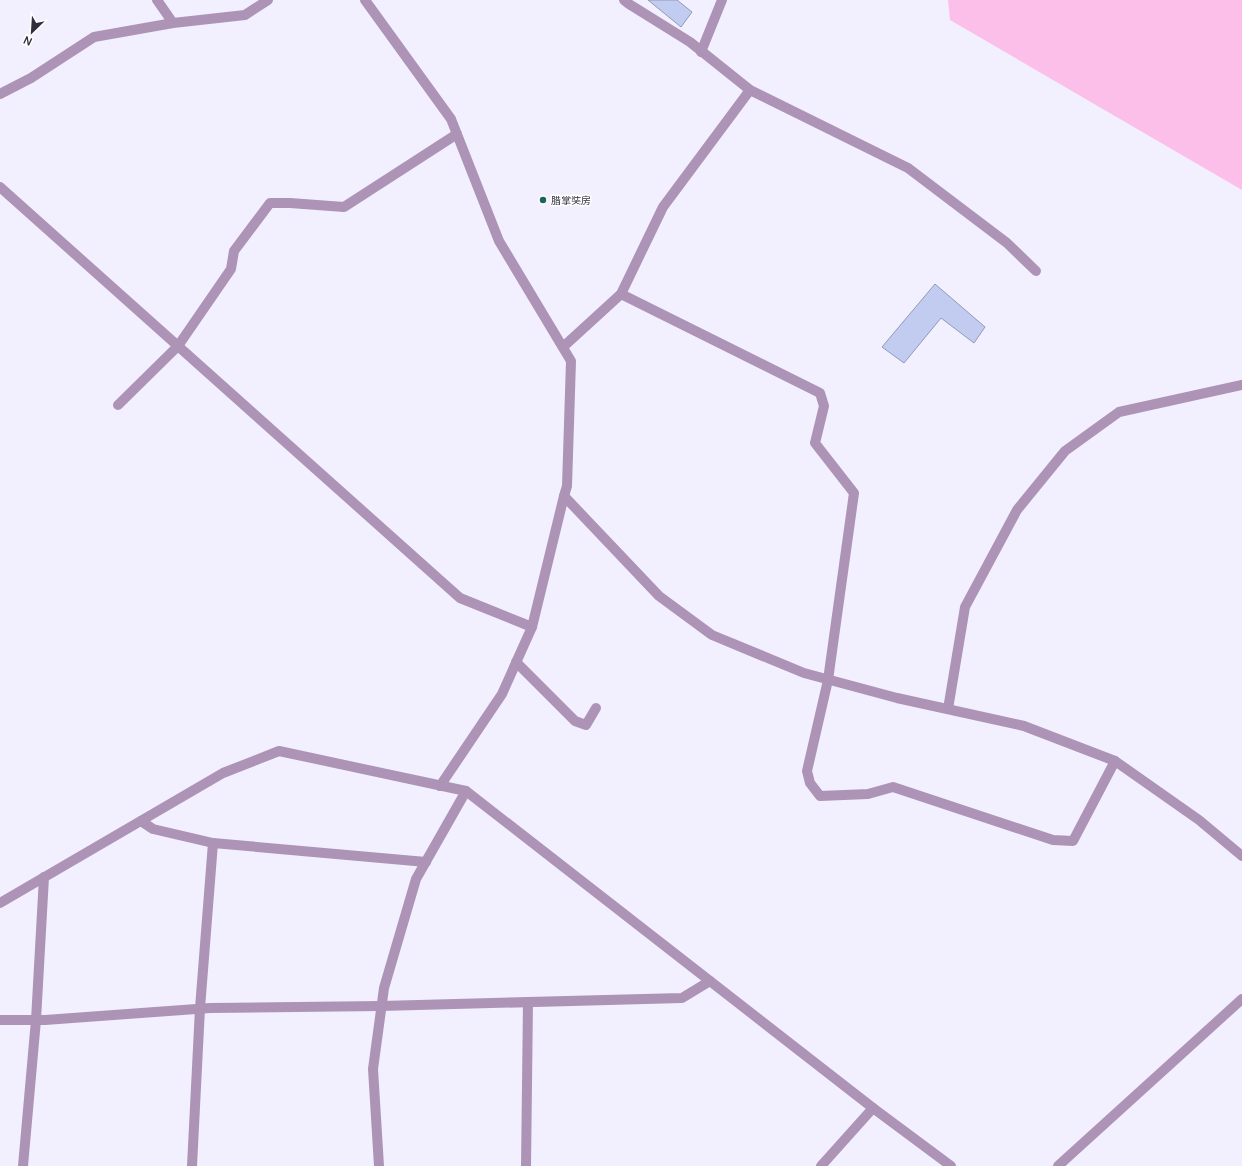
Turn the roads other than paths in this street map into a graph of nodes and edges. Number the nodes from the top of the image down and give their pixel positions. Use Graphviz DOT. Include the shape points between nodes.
graph roads {
  1 [pos="157,0"];
  2 [pos="268,0"];
  3 [pos="365,0"];
  4 [pos="624,0"];
  5 [pos="722,0"];
  6 [pos="173,23"];
  7 [pos="701,52"];
  8 [pos="750,90"];
  9 [pos="0,94"];
  10 [pos="457,134"];
  11 [pos="0,187"];
  12 [pos="1036,271"];
  13 [pos="621,294"];
  14 [pos="178,346"];
  15 [pos="564,347"];
  16 [pos="1242,384"];
  17 [pos="118,405"];
  18 [pos="564,496"];
  19 [pos="532,627"];
  20 [pos="516,662"];
  21 [pos="828,680"];
  22 [pos="596,708"];
  23 [pos="948,709"];
  24 [pos="1115,761"];
  25 [pos="440,786"];
  26 [pos="466,791"];
  27 [pos="141,821"];
  28 [pos="213,843"];
  29 [pos="1242,856"];
  30 [pos="426,862"];
  31 [pos="44,877"];
  32 [pos="0,903"];
  33 [pos="710,981"];
  34 [pos="1242,1000"];
  35 [pos="528,1002"];
  36 [pos="381,1006"];
  37 [pos="200,1008"];
  38 [pos="0,1020"];
  39 [pos="36,1020"];
  40 [pos="873,1108"];
  41 [pos="23,1166"];
  42 [pos="192,1166"];
  43 [pos="379,1166"];
  44 [pos="526,1166"];
  45 [pos="821,1166"];
  46 [pos="951,1166"];
  47 [pos="1058,1166"];
  1 -- 6 [label="street"];
  2 -- 6 [label="street" via="245,15"];
  3 -- 10 [label="street" via="450,119"];
  4 -- 7 [label="street" via="690,42"];
  5 -- 7 [label="street"];
  6 -- 9 [label="street" via="94,37 31,78"];
  7 -- 8 [label="street"];
  8 -- 12 [label="street" via="908,168 1007,243"];
  8 -- 13 [label="street" via="663,207"];
  10 -- 14 [label="street" via="344,207 270,203 234,250 231,269"];
  10 -- 15 [label="street" via="499,241"];
  11 -- 14 [label="street"];
  13 -- 15 [label="street"];
  13 -- 21 [label="street" via="820,393 824,406 814,443 854,493"];
  14 -- 17 [label="street"];
  14 -- 19 [label="street" via="460,598"];
  15 -- 18 [label="street" via="571,361 568,486"];
  16 -- 23 [label="street" via="1119,412 1065,451 1017,510 965,607"];
  18 -- 19 [label="street"];
  18 -- 21 [label="street" via="659,596 712,635 804,673"];
  19 -- 20 [label="street"];
  20 -- 22 [label="street" via="575,721 586,725"];
  20 -- 25 [label="street" via="502,694"];
  21 -- 23 [label="street"];
  21 -- 24 [label="street" via="806,771 810,783 820,796 868,794 893,787 1053,840 1073,841"];
  23 -- 24 [label="street" via="1024,726"];
  24 -- 29 [label="street" via="1199,820"];
  25 -- 26 [label="street"];
  25 -- 27 [label="street" via="279,751 222,773"];
  26 -- 30 [label="street"];
  26 -- 33 [label="street"];
  27 -- 28 [label="street" via="153,829"];
  27 -- 31 [label="street"];
  28 -- 30 [label="street"];
  28 -- 37 [label="street"];
  30 -- 36 [label="street" via="416,879"];
  31 -- 32 [label="street"];
  31 -- 39 [label="street"];
  33 -- 35 [label="street" via="682,998"];
  33 -- 40 [label="street"];
  34 -- 47 [label="street"];
  35 -- 36 [label="street"];
  35 -- 44 [label="street"];
  36 -- 37 [label="street"];
  36 -- 43 [label="street" via="373,1069"];
  37 -- 39 [label="street"];
  37 -- 42 [label="street"];
  38 -- 39 [label="street"];
  39 -- 41 [label="street"];
  40 -- 45 [label="street"];
  40 -- 46 [label="street"];
}
